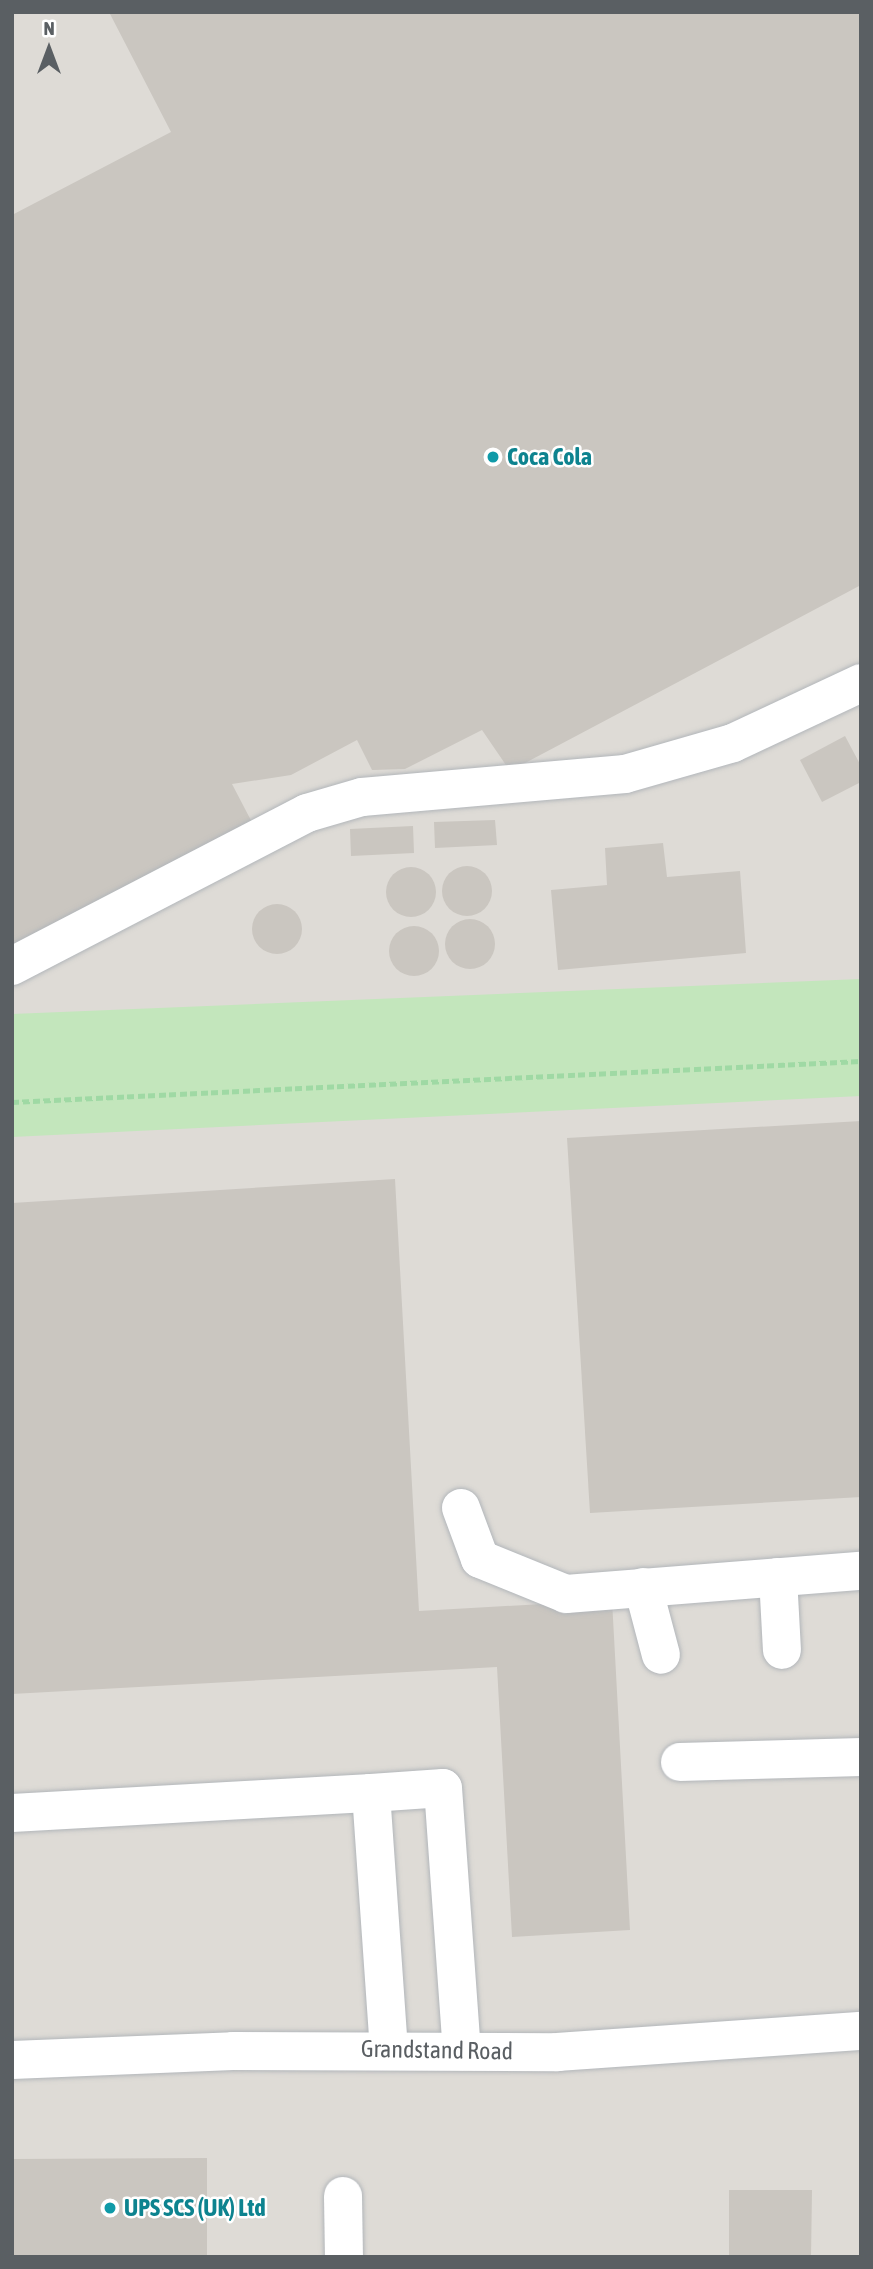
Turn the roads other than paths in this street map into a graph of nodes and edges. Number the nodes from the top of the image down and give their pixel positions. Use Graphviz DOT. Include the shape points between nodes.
graph roads {
  1 [pos="861,684"];
  2 [pos="12,966"];
  3 [pos="461,1508"];
  4 [pos="861,1571"];
  5 [pos="778,1577"];
  6 [pos="643,1587"];
  7 [pos="782,1650"];
  8 [pos="661,1655"];
  9 [pos="861,1757"];
  10 [pos="680,1762"];
  11 [pos="371,1793"];
  12 [pos="12,1813"];
  13 [pos="861,2031"];
  14 [pos="389,2049"];
  15 [pos="462,2051"];
  16 [pos="12,2060"];
  17 [pos="343,2196"];
  18 [pos="344,2257"];
  1 -- 2 [label="street" via="733,743 625,774 362,797 307,813"];
  3 -- 6 [label="street" via="480,1559 520,1579 566,1594"];
  4 -- 5 [label="street"];
  5 -- 6 [label="street"];
  5 -- 7 [label="street"];
  6 -- 8 [label="street"];
  9 -- 10 [label="street"];
  11 -- 12 [label="street"];
  11 -- 14 [label="street"];
  11 -- 15 [label="street" via="443,1788"];
  13 -- 15 [label="street, Grandstand Road" via="558,2052"];
  14 -- 15 [label="street, Grandstand Road"];
  14 -- 16 [label="street, Grandstand Road"];
  17 -- 18 [label="street"];
}
